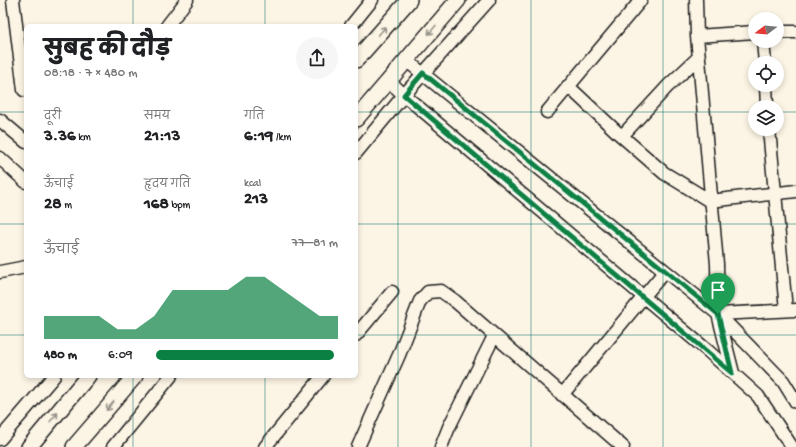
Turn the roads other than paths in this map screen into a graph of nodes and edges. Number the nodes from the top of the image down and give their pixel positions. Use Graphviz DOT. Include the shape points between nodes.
graph roads {
  1 [pos="13,0"];
  2 [pos="187,0"];
  3 [pos="372,0"];
  4 [pos="409,0"];
  5 [pos="458,0"];
  6 [pos="489,0"];
  7 [pos="641,0"];
  8 [pos="696,0"];
  9 [pos="168,24"];
  10 [pos="353,24"];
  11 [pos="748,32"];
  12 [pos="784,32"];
  13 [pos="796,32"];
  14 [pos="697,36"];
  15 [pos="699,57"];
  16 [pos="358,58"];
  17 [pos="406,60"];
  18 [pos="423,73"];
  19 [pos="389,81"];
  20 [pos="568,86"];
  21 [pos="24,90"];
  22 [pos="404,95"];
  23 [pos="547,112"];
  24 [pos="358,117"];
  25 [pos="0,120"];
  26 [pos="622,136"];
  27 [pos="770,136"];
  28 [pos="24,140"];
  29 [pos="358,151"];
  30 [pos="0,158"];
  31 [pos="24,180"];
  32 [pos="796,192"];
  33 [pos="776,193"];
  34 [pos="710,201"];
  35 [pos="24,267"];
  36 [pos="665,271"];
  37 [pos="0,272"];
  38 [pos="392,292"];
  39 [pos="644,297"];
  40 [pos="791,310"];
  41 [pos="718,314"];
  42 [pos="358,333"];
  43 [pos="494,336"];
  44 [pos="732,373"];
  45 [pos="52,378"];
  46 [pos="86,378"];
  47 [pos="133,378"];
  48 [pos="169,378"];
  49 [pos="321,378"];
  50 [pos="562,395"];
  51 [pos="796,402"];
  52 [pos="0,439"];
  53 [pos="29,447"];
  54 [pos="74,447"];
  55 [pos="112,447"];
  56 [pos="265,447"];
  57 [pos="358,447"];
  58 [pos="441,447"];
  59 [pos="623,447"];
  60 [pos="792,447"];
  1 -- 21 [label="street"];
  2 -- 9 [label="street"];
  3 -- 10 [label="street"];
  16 -- 4 [label="main road, one-way"];
  5 -- 17 [label="main road, one-way"];
  6 -- 18 [label="street"];
  7 -- 20 [label="street"];
  8 -- 14 [label="street"];
  11 -- 14 [label="street"];
  12 -- 13 [label="street"];
  14 -- 15 [label="street"];
  15 -- 26 [label="street"];
  15 -- 34 [label="street"];
  17 -- 18 [label="street"];
  17 -- 19 [label="main road"];
  18 -- 22 [label="street"];
  18 -- 36 [label="street"];
  19 -- 22 [label="street"];
  19 -- 24 [label="main road"];
  20 -- 23 [label="street"];
  20 -- 26 [label="street"];
  22 -- 29 [label="street"];
  22 -- 39 [label="street"];
  25 -- 28 [label="street"];
  26 -- 34 [label="street" via="664,172"];
  27 -- 33 [label="street"];
  30 -- 31 [label="street"];
  32 -- 33 [label="street"];
  33 -- 34 [label="street"];
  33 -- 40 [label="street"];
  34 -- 41 [label="street" via="717,264"];
  35 -- 37 [label="street"];
  36 -- 39 [label="street"];
  36 -- 41 [label="street"];
  38 -- 42 [label="street"];
  39 -- 44 [label="street"];
  39 -- 50 [label="street"];
  40 -- 41 [label="street"];
  41 -- 44 [label="street"];
  41 -- 51 [label="street" via="783,381"];
  43 -- 50 [label="street"];
  43 -- 57 [label="street" via="441,292 428,292 420,300 397,361"];
  43 -- 58 [label="street"];
  44 -- 60 [label="street" via="758,396"];
  45 -- 52 [label="street"];
  53 -- 46 [label="main road, one-way"];
  47 -- 54 [label="main road, one-way"];
  48 -- 55 [label="street"];
  49 -- 56 [label="street"];
  50 -- 59 [label="street"];
}
